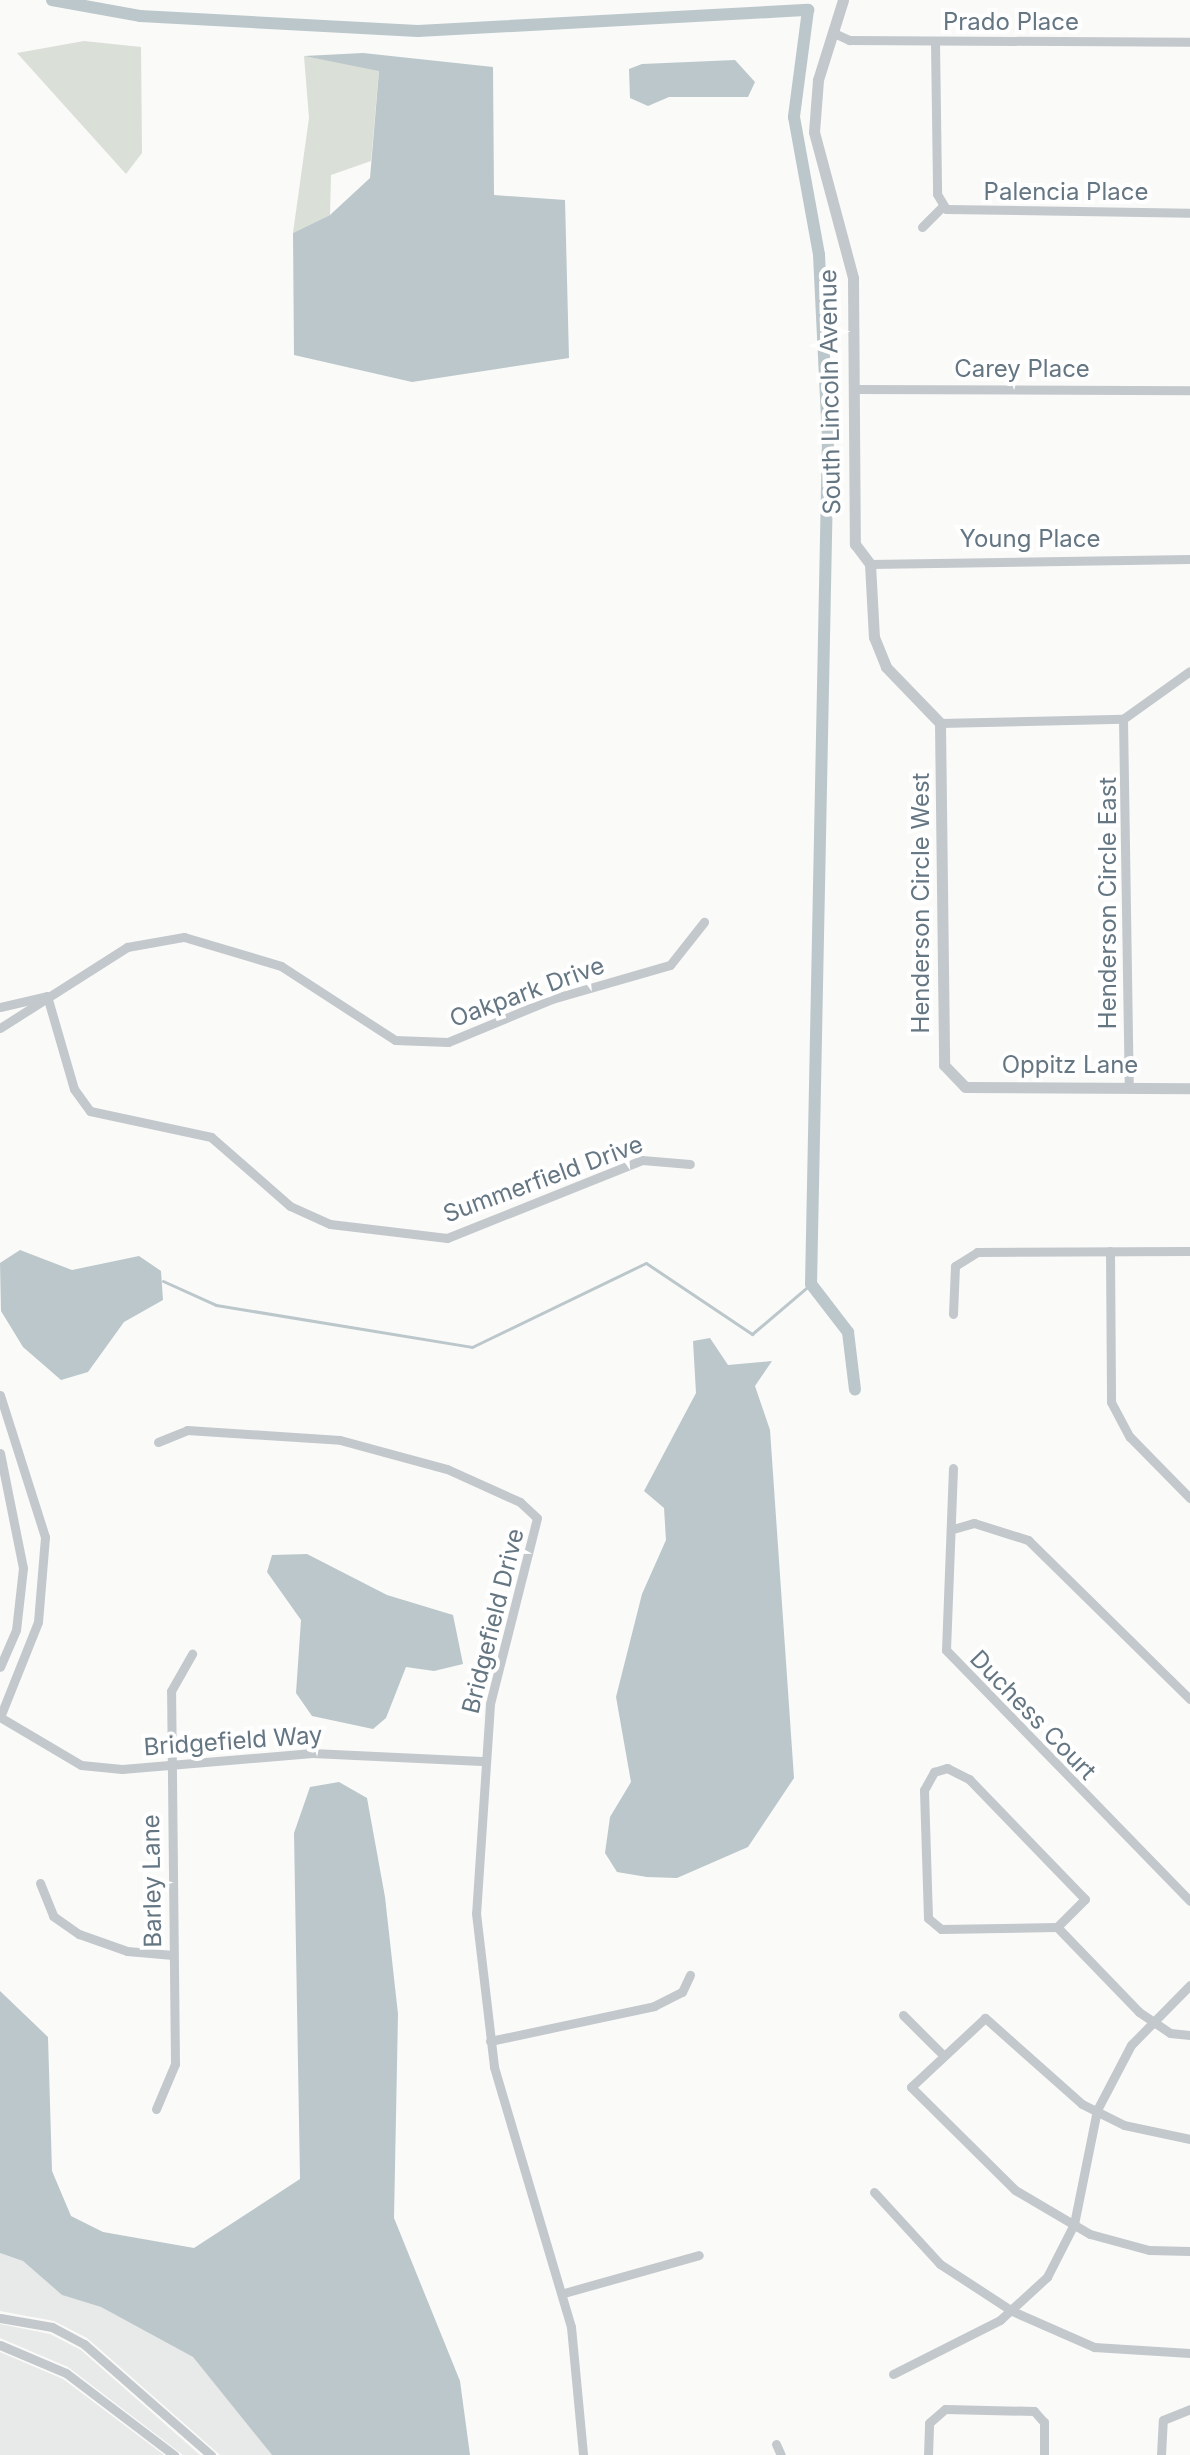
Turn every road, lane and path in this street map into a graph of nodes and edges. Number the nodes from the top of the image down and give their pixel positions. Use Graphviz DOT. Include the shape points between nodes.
graph roads {
  1 [pos="843,0"];
  2 [pos="834,33"];
  3 [pos="935,42"];
  4 [pos="1190,42"];
  5 [pos="943,206"];
  6 [pos="1190,213"];
  7 [pos="922,227"];
  8 [pos="854,389"];
  9 [pos="1190,390"];
  10 [pos="1190,559"];
  11 [pos="870,564"];
  12 [pos="1190,671"];
  13 [pos="1123,719"];
  14 [pos="940,723"];
  15 [pos="704,922"];
  16 [pos="47,996"];
  17 [pos="0,1007"];
  18 [pos="0,1028"];
  19 [pos="952,1080"];
  20 [pos="1129,1087"];
  21 [pos="1190,1088"];
  22 [pos="690,1164"];
  23 [pos="1110,1251"];
  24 [pos="1190,1251"];
  25 [pos="953,1314"];
  26 [pos="0,1395"];
  27 [pos="158,1442"];
  28 [pos="0,1453"];
  29 [pos="953,1468"];
  30 [pos="1190,1498"];
  31 [pos="953,1529"];
  32 [pos="192,1654"];
  33 [pos="0,1667"];
  34 [pos="1190,1699"];
  35 [pos="0,1717"];
  36 [pos="482,1761"];
  37 [pos="171,1765"];
  38 [pos="40,1883"];
  39 [pos="1190,1901"];
  40 [pos="1057,1927"];
  41 [pos="173,1955"];
  42 [pos="690,1975"];
  43 [pos="1190,1985"];
  44 [pos="903,2015"];
  45 [pos="1153,2023"];
  46 [pos="1190,2035"];
  47 [pos="490,2041"];
  48 [pos="941,2053"];
  49 [pos="156,2109"];
  50 [pos="1097,2110"];
  51 [pos="1190,2139"];
  52 [pos="874,2192"];
  53 [pos="1074,2224"];
  54 [pos="1190,2251"];
  55 [pos="699,2255"];
  56 [pos="564,2293"];
  57 [pos="1012,2311"];
  58 [pos="0,2318"];
  59 [pos="0,2345"];
  60 [pos="1190,2353"];
  61 [pos="893,2374"];
  62 [pos="1190,2409"];
  63 [pos="776,2444"];
  64 [pos="174,2455"];
  65 [pos="211,2455"];
  66 [pos="583,2455"];
  67 [pos="781,2455"];
  68 [pos="928,2455"];
  69 [pos="1044,2455"];
  70 [pos="1161,2455"];
  1 -- 2 [label="street, South Lincoln Avenue"];
  2 -- 3 [label="street, Prado Place" via="849,40"];
  2 -- 8 [label="street, South Lincoln Avenue" via="818,80 814,132 853,278"];
  3 -- 4 [label="street, Prado Place"];
  3 -- 5 [label="street"];
  5 -- 6 [label="street, Palencia Place" via="954,212"];
  5 -- 7 [label="street"];
  8 -- 9 [label="street, Carey Place"];
  8 -- 11 [label="street, South Lincoln Avenue" via="855,544"];
  10 -- 11 [label="street, Young Place"];
  11 -- 14 [label="street, South Lincoln Avenue" via="876,643 886,667"];
  12 -- 13 [label="street"];
  13 -- 14 [label="street"];
  13 -- 20 [label="street, Henderson Circle East"];
  14 -- 19 [label="street, Henderson Circle West" via="944,1065"];
  15 -- 16 [label="street, Oakpark Drive" via="670,965 431,1044 380,1033 262,957 184,937 127,947"];
  16 -- 17 [label="street, Oakpark Drive"];
  16 -- 18 [label="street, Oakpark Drive" via="32,1014"];
  16 -- 22 [label="street, Summerfield Drive" via="74,1089 90,1111 211,1137 290,1206 330,1224 447,1238 642,1160"];
  19 -- 20 [label="street, Oppitz Lane" via="965,1087"];
  20 -- 21 [label="street, Oppitz Lane"];
  23 -- 24 [label="street"];
  23 -- 25 [label="street" via="962,1257 955,1266"];
  23 -- 30 [label="street" via="1111,1402 1130,1437"];
  26 -- 35 [label="street" via="45,1537 38,1622"];
  27 -- 36 [label="street, Bridgefield Drive" via="187,1430 340,1440 447,1469 530,1508 538,1533 503,1642"];
  28 -- 33 [label="street" via="23,1568 16,1630"];
  29 -- 31 [label="street, Duchess Court"];
  31 -- 34 [label="street" via="974,1523 1028,1540"];
  31 -- 39 [label="street, Duchess Court" via="945,1547 943,1625 951,1658"];
  32 -- 37 [label="street, Barley Lane" via="171,1691"];
  35 -- 37 [label="street, Bridgefield Way" via="81,1765"];
  36 -- 37 [label="street, Bridgefield Way" via="312,1753"];
  36 -- 47 [label="street, Bridgefield Drive" via="476,1913"];
  37 -- 41 [label="street, Barley Lane"];
  38 -- 41 [label="street" via="53,1916 79,1934 127,1951"];
  40 -- 40 [label="street" via="1085,1899 969,1779 947,1768 934,1772 924,1790 928,1918 941,1929"];
  40 -- 45 [label="street"];
  41 -- 49 [label="street, Barley Lane" via="175,2064"];
  42 -- 47 [label="street" via="682,1992 654,2006"];
  43 -- 45 [label="street"];
  44 -- 48 [label="street"];
  45 -- 46 [label="street"];
  45 -- 50 [label="street" via="1131,2045"];
  47 -- 56 [label="street, Bridgefield Drive" via="517,2157"];
  48 -- 50 [label="street" via="985,2018 1050,2080"];
  48 -- 53 [label="street" via="911,2087 1015,2190"];
  50 -- 51 [label="street" via="1124,2125"];
  50 -- 53 [label="street"];
  52 -- 57 [label="street" via="940,2264"];
  53 -- 54 [label="street" via="1133,2247"];
  53 -- 57 [label="street" via="1047,2277"];
  55 -- 56 [label="street"];
  56 -- 66 [label="street, Bridgefield Drive"];
  57 -- 60 [label="street" via="1094,2347"];
  57 -- 61 [label="street"];
  58 -- 65 [label="street" via="43,2325 84,2344"];
  59 -- 64 [label="street" via="66,2373"];
  62 -- 70 [label="street" via="1163,2420"];
  63 -- 67 [label="street"];
  68 -- 69 [label="street" via="929,2423 945,2409 1034,2411 1044,2422"];
}
